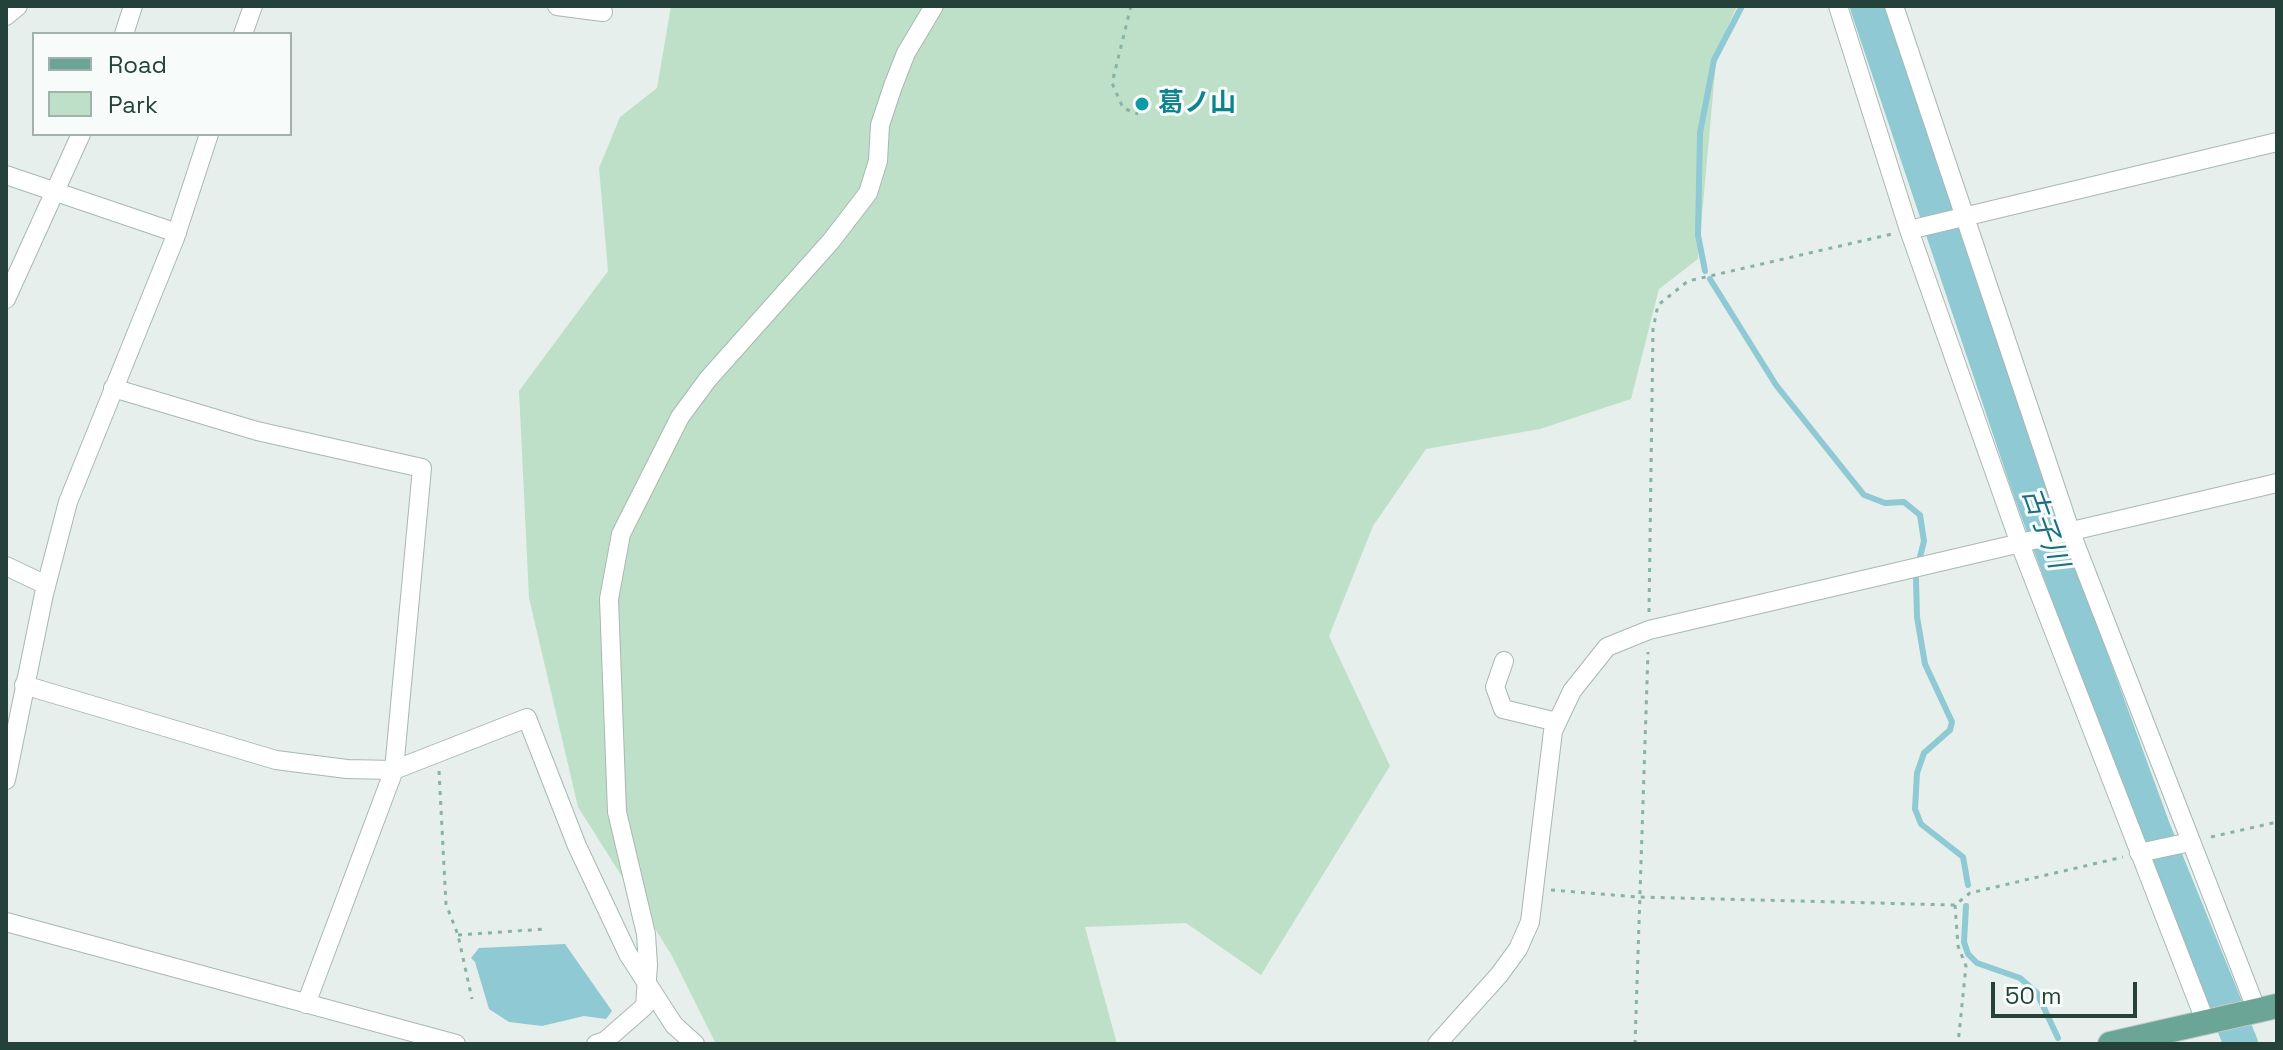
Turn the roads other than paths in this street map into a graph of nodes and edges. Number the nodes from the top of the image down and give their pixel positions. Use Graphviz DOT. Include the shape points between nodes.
graph roads {
  1 [pos="18,6"];
  2 [pos="133,6"];
  3 [pos="253,6"];
  4 [pos="557,6"];
  5 [pos="934,6"];
  6 [pos="1838,6"];
  7 [pos="1894,6"];
  8 [pos="603,12"];
  9 [pos="6,16"];
  10 [pos="125,32"];
  11 [pos="244,32"];
  12 [pos="80,136"];
  13 [pos="208,136"];
  14 [pos="2277,142"];
  15 [pos="6,175"];
  16 [pos="55,191"];
  17 [pos="1961,216"];
  18 [pos="1909,230"];
  19 [pos="177,233"];
  20 [pos="6,299"];
  21 [pos="113,388"];
  22 [pos="2277,483"];
  23 [pos="2071,533"];
  24 [pos="2025,543"];
  25 [pos="6,566"];
  26 [pos="46,585"];
  27 [pos="1504,661"];
  28 [pos="24,685"];
  29 [pos="1557,722"];
  30 [pos="394,770"];
  31 [pos="6,780"];
  32 [pos="2190,842"];
  33 [pos="2139,853"];
  34 [pos="6,922"];
  35 [pos="646,981"];
  36 [pos="306,1004"];
  37 [pos="2267,1008"];
  38 [pos="2206,1023"];
  39 [pos="456,1044"];
  40 [pos="596,1044"];
  41 [pos="695,1044"];
  42 [pos="1437,1044"];
  43 [pos="2110,1044"];
  1 -- 9 [label="street"];
  2 -- 10 [label="street"];
  3 -- 11 [label="street"];
  4 -- 8 [label="street"];
  5 -- 35 [label="street" via="893,86 868,193 680,417 621,534 609,599 617,812 646,934"];
  6 -- 18 [label="street"];
  7 -- 17 [label="street"];
  12 -- 16 [label="street"];
  13 -- 19 [label="street"];
  14 -- 17 [label="street"];
  15 -- 16 [label="street"];
  16 -- 19 [label="street"];
  16 -- 20 [label="street"];
  17 -- 18 [label="street"];
  17 -- 23 [label="street"];
  18 -- 24 [label="street"];
  19 -- 21 [label="street"];
  21 -- 26 [label="street" via="68,502"];
  21 -- 30 [label="street" via="257,431 422,468"];
  22 -- 23 [label="street"];
  23 -- 24 [label="street"];
  23 -- 32 [label="street"];
  24 -- 29 [label="street" via="1649,630 1607,647 1572,691"];
  24 -- 33 [label="street"];
  25 -- 26 [label="street"];
  26 -- 28 [label="street"];
  27 -- 29 [label="street" via="1495,687 1503,709"];
  28 -- 30 [label="street" via="276,760"];
  28 -- 31 [label="street"];
  29 -- 42 [label="street" via="1530,922 1518,949"];
  30 -- 35 [label="street" via="527,718 577,846"];
  30 -- 36 [label="street"];
  32 -- 33 [label="street"];
  32 -- 37 [label="street"];
  33 -- 38 [label="street"];
  34 -- 36 [label="street"];
  35 -- 40 [label="street" via="645,1006"];
  35 -- 41 [label="street" via="674,1025"];
  36 -- 39 [label="street"];
  37 -- 38 [label="main road"];
  38 -- 43 [label="main road"];
}
